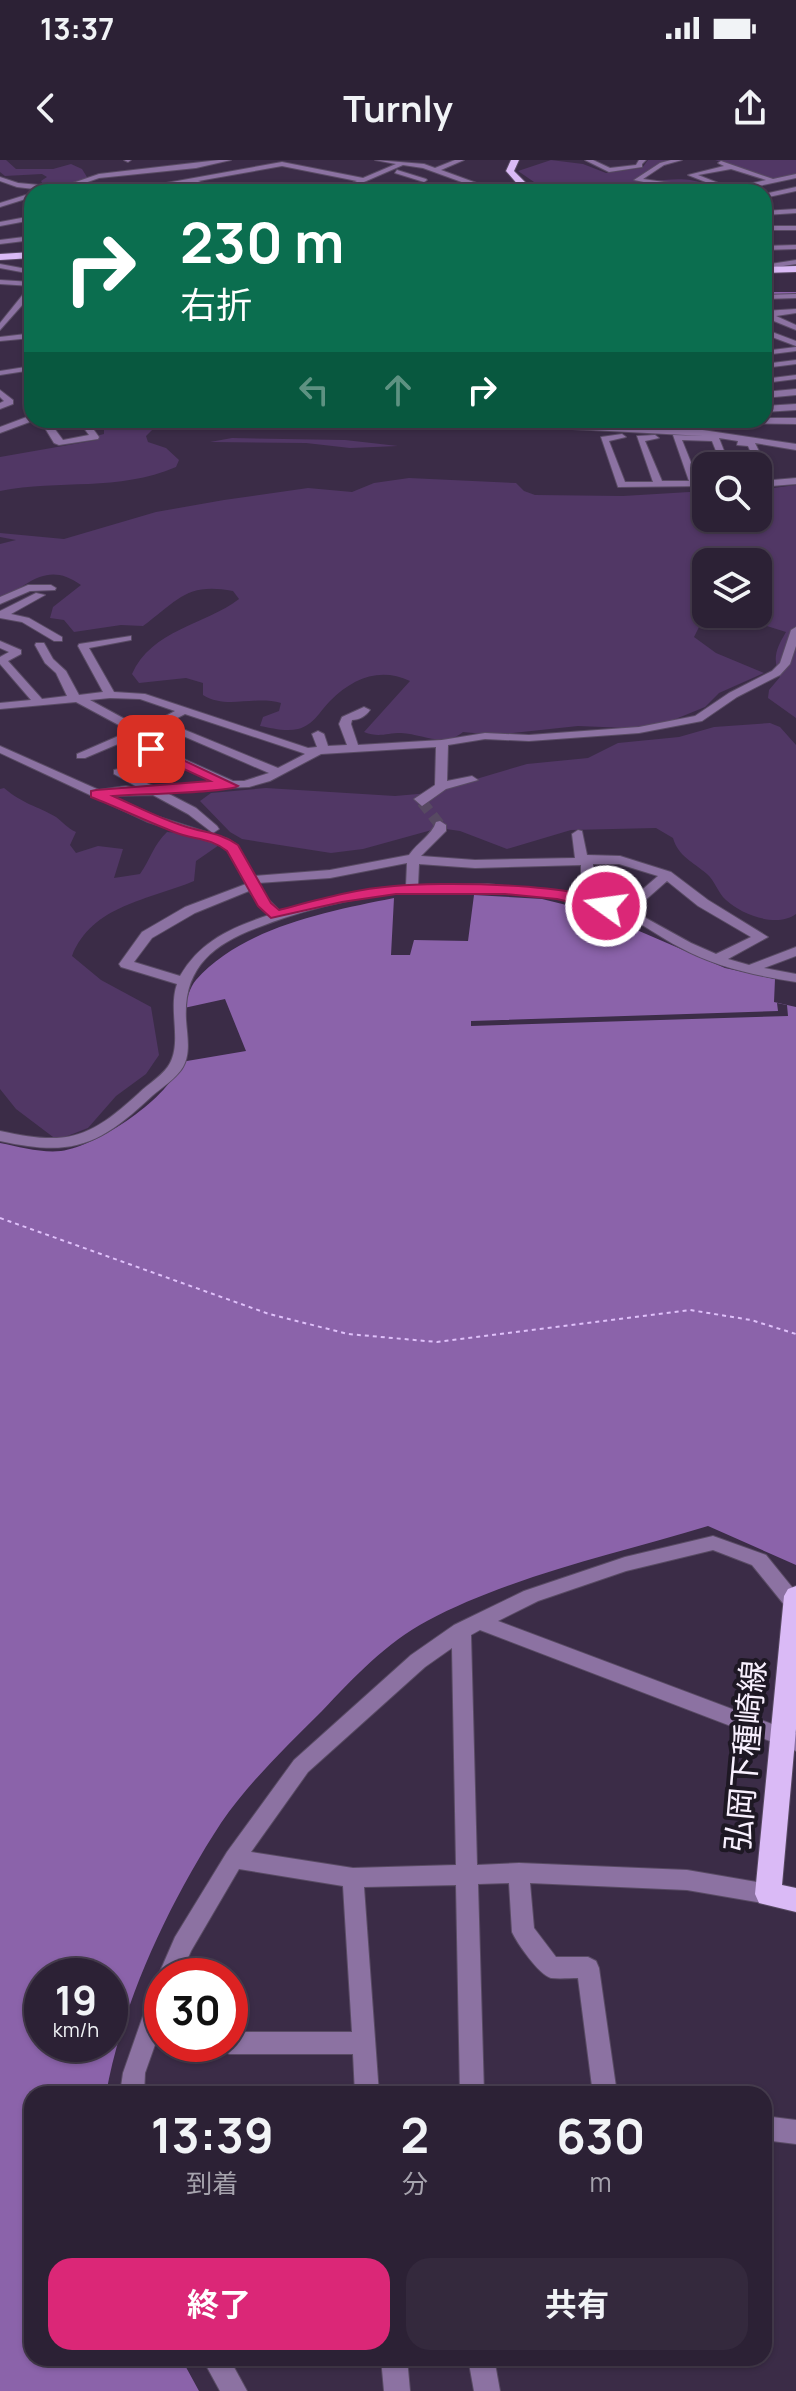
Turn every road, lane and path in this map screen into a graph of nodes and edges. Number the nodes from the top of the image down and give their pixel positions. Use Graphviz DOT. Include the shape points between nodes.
graph roads {
  1 [pos="127,160"];
  2 [pos="229,160"];
  3 [pos="259,160"];
  4 [pos="378,160"];
  5 [pos="424,160"];
  6 [pos="441,160"];
  7 [pos="515,160"];
  8 [pos="588,160"];
  9 [pos="621,160"];
  10 [pos="643,160"];
  11 [pos="678,160"];
  12 [pos="711,160"];
  13 [pos="458,163"];
  14 [pos="411,164"];
  15 [pos="208,165"];
  16 [pos="399,167"];
  17 [pos="635,167"];
  18 [pos="659,167"];
  19 [pos="730,167"];
  20 [pos="152,168"];
  21 [pos="436,170"];
  22 [pos="227,171"];
  23 [pos="672,171"];
  24 [pos="710,171"];
  25 [pos="122,172"];
  26 [pos="309,175"];
  27 [pos="690,176"];
  28 [pos="724,176"];
  29 [pos="796,177"];
  30 [pos="167,178"];
  31 [pos="0,179"];
  32 [pos="364,180"];
  33 [pos="424,180"];
  34 [pos="189,181"];
  35 [pos="738,181"];
  36 [pos="772,181"];
  37 [pos="176,183"];
  38 [pos="77,184"];
  39 [pos="128,184"];
  40 [pos="170,184"];
  41 [pos="179,184"];
  42 [pos="199,184"];
  43 [pos="331,184"];
  44 [pos="357,184"];
  45 [pos="388,184"];
  46 [pos="488,184"];
  47 [pos="526,184"];
  48 [pos="669,184"];
  49 [pos="710,184"];
  50 [pos="713,184"];
  51 [pos="741,184"];
  52 [pos="763,184"];
  53 [pos="767,184"];
  54 [pos="24,186"];
  55 [pos="796,189"];
  56 [pos="780,192"];
  57 [pos="772,194"];
  58 [pos="24,198"];
  59 [pos="796,198"];
  60 [pos="772,200"];
  61 [pos="796,204"];
  62 [pos="0,205"];
  63 [pos="772,205"];
  64 [pos="783,205"];
  65 [pos="24,208"];
  66 [pos="12,210"];
  67 [pos="796,211"];
  68 [pos="772,212"];
  69 [pos="24,218"];
  70 [pos="796,219"];
  71 [pos="2,223"];
  72 [pos="772,224"];
  73 [pos="772,226"];
  74 [pos="16,228"];
  75 [pos="796,228"];
  76 [pos="24,236"];
  77 [pos="796,237"];
  78 [pos="773,238"];
  79 [pos="0,239"];
  80 [pos="796,247"];
  81 [pos="772,248"];
  82 [pos="778,248"];
  83 [pos="24,257"];
  84 [pos="1,264"];
  85 [pos="24,265"];
  86 [pos="794,266"];
  87 [pos="772,267"];
  88 [pos="15,269"];
  89 [pos="24,271"];
  90 [pos="0,280"];
  91 [pos="24,283"];
  92 [pos="0,293"];
  93 [pos="24,294"];
  94 [pos="796,296"];
  95 [pos="772,297"];
  96 [pos="24,298"];
  97 [pos="796,311"];
  98 [pos="772,313"];
  99 [pos="0,314"];
  100 [pos="11,315"];
  101 [pos="772,317"];
  102 [pos="0,328"];
  103 [pos="796,328"];
  104 [pos="772,334"];
  105 [pos="24,336"];
  106 [pos="779,337"];
  107 [pos="772,338"];
  108 [pos="0,339"];
  109 [pos="796,346"];
  110 [pos="772,351"];
  111 [pos="796,362"];
  112 [pos="772,365"];
  113 [pos="24,370"];
  114 [pos="1,375"];
  115 [pos="796,377"];
  116 [pos="772,380"];
  117 [pos="796,392"];
  118 [pos="0,393"];
  119 [pos="772,394"];
  120 [pos="796,407"];
  121 [pos="772,408"];
  122 [pos="1,410"];
  123 [pos="24,420"];
  124 [pos="772,421"];
  125 [pos="796,421"];
  126 [pos="14,423"];
  127 [pos="49,428"];
  128 [pos="88,428"];
  129 [pos="597,428"];
  130 [pos="0,430"];
  131 [pos="676,437"];
  132 [pos="640,438"];
  133 [pos="715,439"];
  134 [pos="796,447"];
  135 [pos="720,452"];
  136 [pos="755,452"];
  137 [pos="692,477"];
  138 [pos="796,481"];
  139 [pos="692,482"];
  140 [pos="658,483"];
  141 [pos="772,483"];
  142 [pos="51,588"];
  143 [pos="40,595"];
  144 [pos="0,601"];
  145 [pos="0,614"];
  146 [pos="0,626"];
  147 [pos="796,630"];
  148 [pos="127,638"];
  149 [pos="58,639"];
  150 [pos="0,644"];
  151 [pos="40,645"];
  152 [pos="15,675"];
  153 [pos="0,677"];
  154 [pos="110,695"];
  155 [pos="77,698"];
  156 [pos="39,702"];
  157 [pos="0,706"];
  158 [pos="364,710"];
  159 [pos="183,711"];
  160 [pos="159,723"];
  161 [pos="139,731"];
  162 [pos="318,734"];
  163 [pos="125,737"];
  164 [pos="442,743"];
  165 [pos="353,747"];
  166 [pos="0,749"];
  167 [pos="321,752"];
  168 [pos="81,756"];
  169 [pos="118,772"];
  170 [pos="278,772"];
  171 [pos="472,780"];
  172 [pos="232,786"];
  173 [pos="441,786"];
  174 [pos="159,792"];
  175 [pos="96,794"];
  176 [pos="422,802"];
  177 [pos="440,825"];
  178 [pos="213,829"];
  179 [pos="578,834"];
  180 [pos="584,859"];
  181 [pos="411,860"];
  182 [pos="667,875"];
  183 [pos="252,882"];
  184 [pos="412,890"];
  185 [pos="587,901"];
  186 [pos="624,912"];
  187 [pos="277,915"];
  188 [pos="748,944"];
  189 [pos="796,951"];
  190 [pos="717,959"];
  191 [pos="772,960"];
  192 [pos="750,969"];
  193 [pos="796,978"];
  194 [pos="185,982"];
  195 [pos="0,1136"];
  196 [pos="795,1599"];
  197 [pos="470,1627"];
  198 [pos="790,1740"];
  199 [pos="234,1859"];
  200 [pos="469,1873"];
  201 [pos="519,1873"];
  202 [pos="353,1878"];
  203 [pos="768,1894"];
  204 [pos="796,1900"];
  205 [pos="177,1958"];
  206 [pos="248,2043"];
  207 [pos="364,2043"];
  208 [pos="145,2062"];
  209 [pos="135,2086"];
  210 [pos="367,2086"];
  211 [pos="472,2086"];
  212 [pos="604,2086"];
  213 [pos="772,2129"];
  214 [pos="796,2132"];
  215 [pos="220,2366"];
  216 [pos="395,2366"];
  217 [pos="482,2366"];
  218 [pos="234,2391"];
  219 [pos="397,2391"];
  220 [pos="487,2391"];
  1 -- 20 [label="street"];
  2 -- 3 [label="street" via="244,166 265,163"];
  2 -- 15 [label="street"];
  4 -- 16 [label="street"];
  5 -- 14 [label="street"];
  6 -- 13 [label="street"];
  7 -- 47 [label="main road" via="512,176"];
  8 -- 17 [label="street" via="609,170"];
  9 -- 17 [label="street"];
  10 -- 17 [label="street"];
  11 -- 18 [label="street"];
  11 -- 24 [label="street"];
  12 -- 19 [label="street"];
  13 -- 21 [label="street"];
  14 -- 16 [label="street"];
  14 -- 21 [label="street"];
  15 -- 20 [label="street"];
  15 -- 22 [label="street"];
  16 -- 32 [label="street"];
  16 -- 33 [label="street"];
  16 -- 45 [label="street"];
  18 -- 23 [label="street"];
  18 -- 48 [label="street" via="637,180"];
  19 -- 24 [label="street"];
  19 -- 36 [label="street"];
  20 -- 25 [label="street"];
  20 -- 30 [label="street"];
  21 -- 46 [label="street"];
  24 -- 27 [label="street"];
  24 -- 28 [label="street"];
  25 -- 38 [label="street"];
  25 -- 39 [label="street"];
  26 -- 43 [label="street"];
  27 -- 49 [label="street"];
  27 -- 50 [label="street"];
  29 -- 36 [label="street"];
  29 -- 53 [label="street"];
  31 -- 54 [label="street"];
  32 -- 34 [label="street" via="282,164"];
  32 -- 44 [label="street"];
  34 -- 37 [label="street"];
  34 -- 42 [label="street"];
  35 -- 51 [label="street"];
  36 -- 52 [label="street"];
  37 -- 40 [label="street"];
  37 -- 41 [label="street"];
  55 -- 56 [label="street"];
  56 -- 57 [label="street"];
  56 -- 59 [label="street"];
  58 -- 62 [label="street"];
  60 -- 64 [label="street"];
  61 -- 64 [label="street"];
  63 -- 64 [label="street"];
  65 -- 66 [label="street"];
  67 -- 68 [label="street"];
  69 -- 71 [label="street"];
  70 -- 72 [label="street"];
  71 -- 74 [label="street"];
  73 -- 75 [label="street"];
  76 -- 79 [label="street"];
  77 -- 78 [label="street"];
  78 -- 82 [label="street"];
  80 -- 82 [label="street"];
  81 -- 82 [label="street"];
  82 -- 86 [label="street"];
  83 -- 84 [label="main road"];
  84 -- 85 [label="street"];
  84 -- 88 [label="street"];
  86 -- 87 [label="main road"];
  88 -- 89 [label="street"];
  88 -- 90 [label="street"];
  90 -- 91 [label="street"];
  92 -- 93 [label="street"];
  94 -- 95 [label="street"];
  96 -- 100 [label="street"];
  97 -- 98 [label="street"];
  99 -- 100 [label="street"];
  100 -- 102 [label="street"];
  101 -- 103 [label="street"];
  104 -- 106 [label="street"];
  105 -- 108 [label="street"];
  106 -- 107 [label="street"];
  106 -- 109 [label="street"];
  109 -- 110 [label="street"];
  111 -- 112 [label="street"];
  113 -- 114 [label="street"];
  115 -- 116 [label="street"];
  117 -- 119 [label="street"];
  118 -- 122 [label="street" via="10,402"];
  120 -- 121 [label="street"];
  122 -- 126 [label="street"];
  123 -- 126 [label="street"];
  124 -- 125 [label="street"];
  126 -- 130 [label="street"];
  127 -- 128 [label="street" via="62,443 95,437"];
  129 -- 134 [label="street" via="696,432"];
  131 -- 132 [label="street"];
  131 -- 133 [label="street"];
  131 -- 137 [label="street"];
  132 -- 140 [label="street"];
  132 -- 140 [label="street" via="604,439 621,485"];
  133 -- 135 [label="street"];
  133 -- 136 [label="street" via="751,444"];
  138 -- 141 [label="street"];
  139 -- 140 [label="street"];
  142 -- 144 [label="street" via="28,588"];
  143 -- 145 [label="street"];
  145 -- 146 [label="street" via="6,626"];
  145 -- 149 [label="street" via="25,620"];
  147 -- 164 [label="street" via="785,664 776,673 698,719 639,730 485,736"];
  148 -- 154 [label="street" via="81,642"];
  150 -- 152 [label="street" via="17,652 2,660"];
  151 -- 155 [label="street"];
  152 -- 153 [label="street"];
  152 -- 156 [label="street"];
  154 -- 155 [label="street"];
  154 -- 159 [label="street" via="141,696"];
  155 -- 156 [label="street"];
  155 -- 161 [label="street"];
  156 -- 157 [label="street"];
  158 -- 165 [label="street" via="345,724"];
  159 -- 160 [label="street"];
  159 -- 167 [label="street" via="296,749"];
  160 -- 161 [label="street"];
  160 -- 170 [label="street"];
  161 -- 163 [label="street"];
  162 -- 167 [label="street"];
  163 -- 168 [label="street"];
  163 -- 172 [label="street"];
  164 -- 165 [label="street"];
  164 -- 173 [label="street"];
  165 -- 167 [label="street"];
  166 -- 175 [label="street"];
  167 -- 170 [label="street"];
  169 -- 174 [label="street"];
  170 -- 172 [label="street"];
  171 -- 173 [label="street"];
  172 -- 174 [label="street"];
  173 -- 176 [label="street"];
  174 -- 175 [label="street"];
  174 -- 178 [label="street"];
  175 -- 183 [label="street" via="182,831 224,842"];
  177 -- 181 [label="street"];
  179 -- 180 [label="street"];
  180 -- 181 [label="street" via="475,864"];
  180 -- 182 [label="street" via="620,860"];
  180 -- 185 [label="street"];
  181 -- 183 [label="street"];
  181 -- 184 [label="street"];
  182 -- 186 [label="street"];
  182 -- 188 [label="street" via="761,937"];
  183 -- 187 [label="street" via="265,906"];
  183 -- 194 [label="street" via="147,935 126,964"];
  184 -- 185 [label="street" via="505,890"];
  184 -- 187 [label="street" via="341,897"];
  185 -- 186 [label="street"];
  186 -- 190 [label="street"];
  187 -- 194 [label="street" via="219,941 193,965"];
  188 -- 190 [label="street"];
  188 -- 191 [label="street"];
  189 -- 191 [label="street"];
  190 -- 192 [label="street"];
  191 -- 192 [label="street"];
  192 -- 193 [label="street"];
  194 -- 195 [label="street" via="176,1012 181,1043 176,1067 109,1129 66,1143"];
  196 -- 197 [label="street" via="759,1560 713,1543 625,1564 531,1596"];
  196 -- 198 [label="main road, 弘岡下種崎線"];
  197 -- 198 [label="street"];
  197 -- 199 [label="street" via="418,1661 301,1766"];
  197 -- 200 [label="street"];
  198 -- 203 [label="main road, 弘岡下種崎線"];
  199 -- 202 [label="street"];
  199 -- 205 [label="street"];
  200 -- 201 [label="street"];
  200 -- 202 [label="street"];
  200 -- 211 [label="street"];
  201 -- 203 [label="street" via="687,1880"];
  201 -- 212 [label="street" via="523,1932 551,1967 588,1968"];
  202 -- 207 [label="street"];
  203 -- 204 [label="main road"];
  206 -- 207 [label="street"];
  207 -- 210 [label="street"];
  208 -- 209 [label="street"];
  213 -- 214 [label="street"];
  215 -- 218 [label="street"];
  216 -- 219 [label="street"];
  217 -- 220 [label="street"];
}
